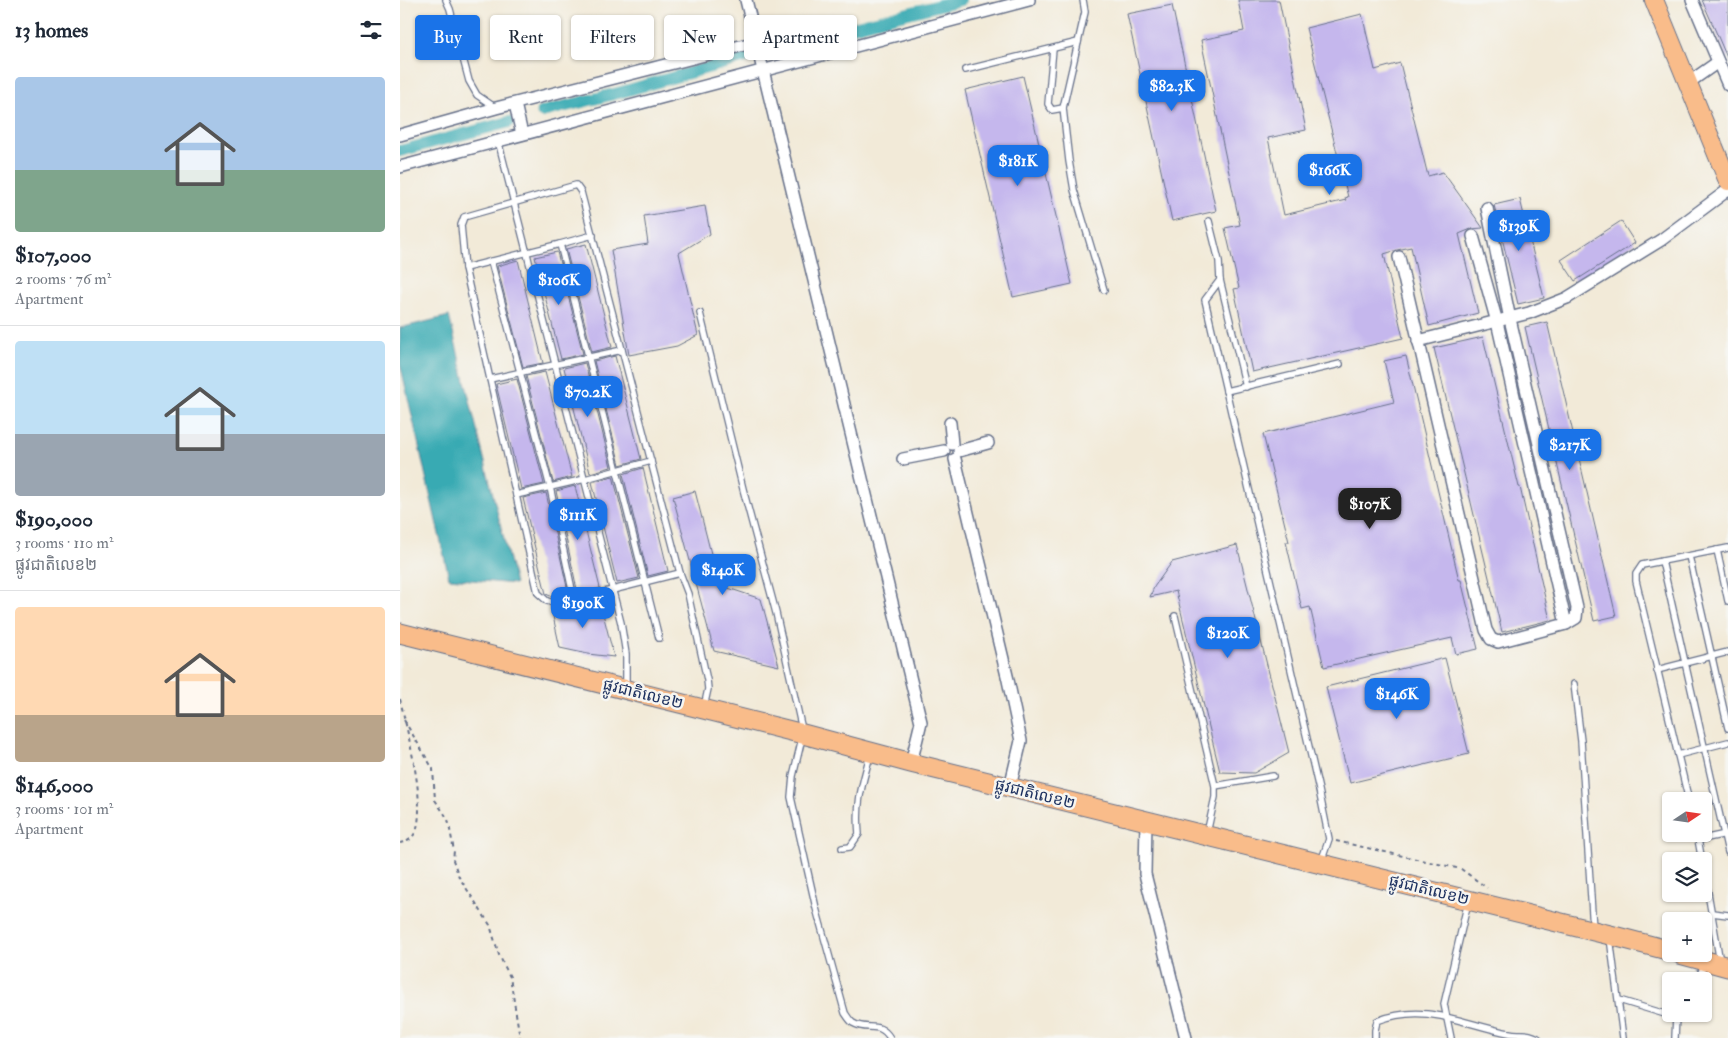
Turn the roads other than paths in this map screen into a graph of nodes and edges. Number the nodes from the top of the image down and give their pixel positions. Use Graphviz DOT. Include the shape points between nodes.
graph roads {
  1 [pos="446,0"];
  2 [pos="746,0"];
  3 [pos="1029,0"];
  4 [pos="1083,0"];
  5 [pos="1654,0"];
  6 [pos="1692,0"];
  7 [pos="750,15"];
  8 [pos="1078,42"];
  9 [pos="744,45"];
  10 [pos="1054,49"];
  11 [pos="760,60"];
  12 [pos="1718,62"];
  13 [pos="965,70"];
  14 [pos="763,72"];
  15 [pos="1688,83"];
  16 [pos="1728,85"];
  17 [pos="515,104"];
  18 [pos="496,108"];
  19 [pos="1063,108"];
  20 [pos="522,134"];
  21 [pos="400,135"];
  22 [pos="498,140"];
  23 [pos="400,167"];
  24 [pos="1728,181"];
  25 [pos="1728,190"];
  26 [pos="514,203"];
  27 [pos="1487,208"];
  28 [pos="1210,221"];
  29 [pos="592,235"];
  30 [pos="1473,236"];
  31 [pos="560,244"];
  32 [pos="527,252"];
  33 [pos="1399,257"];
  34 [pos="491,262"];
  35 [pos="466,268"];
  36 [pos="1220,280"];
  37 [pos="1104,290"];
  38 [pos="700,313"];
  39 [pos="1510,319"];
  40 [pos="1497,322"];
  41 [pos="1418,341"];
  42 [pos="622,350"];
  43 [pos="589,358"];
  44 [pos="1340,364"];
  45 [pos="556,365"];
  46 [pos="521,373"];
  47 [pos="490,379"];
  48 [pos="1246,386"];
  49 [pos="1226,391"];
  50 [pos="950,423"];
  51 [pos="988,444"];
  52 [pos="952,451"];
  53 [pos="903,459"];
  54 [pos="651,461"];
  55 [pos="618,470"];
  56 [pos="585,479"];
  57 [pos="550,487"];
  58 [pos="516,495"];
  59 [pos="1728,548"];
  60 [pos="1717,550"];
  61 [pos="1689,556"];
  62 [pos="1662,561"];
  63 [pos="680,573"];
  64 [pos="646,581"];
  65 [pos="613,589"];
  66 [pos="574,599"];
  67 [pos="1728,600"];
  68 [pos="1175,616"];
  69 [pos="1566,624"];
  70 [pos="400,633"];
  71 [pos="659,638"];
  72 [pos="1728,652"];
  73 [pos="1712,656"];
  74 [pos="1684,663"];
  75 [pos="1658,670"];
  76 [pos="1574,684"];
  77 [pos="626,690"];
  78 [pos="704,710"];
  79 [pos="1728,728"];
  80 [pos="803,734"];
  81 [pos="1728,742"];
  82 [pos="1704,748"];
  83 [pos="871,753"];
  84 [pos="1678,755"];
  85 [pos="911,763"];
  86 [pos="1273,776"];
  87 [pos="1215,786"];
  88 [pos="1010,787"];
  89 [pos="1687,792"];
  90 [pos="1146,821"];
  91 [pos="1726,833"];
  92 [pos="1712,835"];
  93 [pos="1206,836"];
  94 [pos="842,848"];
  95 [pos="1728,852"];
  96 [pos="1320,864"];
  97 [pos="1469,900"];
  98 [pos="1712,913"];
  99 [pos="1728,915"];
  100 [pos="1602,933"];
  101 [pos="1662,949"];
  102 [pos="1718,964"];
  103 [pos="1708,972"];
  104 [pos="1619,1000"];
  105 [pos="1662,1011"];
  106 [pos="1446,1016"];
  107 [pos="1676,1022"];
  108 [pos="890,1038"];
  109 [pos="1186,1038"];
  110 [pos="1375,1038"];
  111 [pos="1451,1038"];
  112 [pos="1538,1038"];
  113 [pos="1623,1038"];
  114 [pos="1675,1038"];
  1 -- 18 [label="lane" via="469,81 477,95"];
  2 -- 7 [label="street"];
  3 -- 14 [label="street"];
  4 -- 8 [label="lane" via="1085,12"];
  5 -- 15 [label="main road"];
  6 -- 12 [label="street"];
  8 -- 10 [label="lane"];
  8 -- 19 [label="lane"];
  9 -- 17 [label="street"];
  10 -- 13 [label="lane"];
  10 -- 19 [label="lane" via="1048,104 1052,110"];
  11 -- 14 [label="street"];
  12 -- 15 [label="street"];
  12 -- 16 [label="street"];
  14 -- 20 [label="street"];
  14 -- 85 [label="street" via="921,722"];
  15 -- 24 [label="main road"];
  17 -- 18 [label="street"];
  17 -- 20 [label="street"];
  18 -- 21 [label="street"];
  19 -- 37 [label="lane" via="1073,183"];
  20 -- 22 [label="street"];
  22 -- 23 [label="street"];
  22 -- 26 [label="lane"];
  25 -- 39 [label="street" via="1661,240 1566,298"];
  26 -- 29 [label="lane" via="576,186 581,192"];
  26 -- 32 [label="lane"];
  26 -- 35 [label="lane" via="464,217 461,235"];
  27 -- 39 [label="street"];
  28 -- 36 [label="lane"];
  29 -- 31 [label="lane"];
  29 -- 42 [label="lane"];
  30 -- 40 [label="street"];
  31 -- 32 [label="lane"];
  31 -- 43 [label="lane"];
  32 -- 34 [label="lane"];
  32 -- 45 [label="lane"];
  33 -- 41 [label="street"];
  34 -- 35 [label="lane"];
  34 -- 46 [label="lane"];
  35 -- 47 [label="lane"];
  36 -- 48 [label="lane"];
  36 -- 49 [label="lane" via="1205,300"];
  38 -- 80 [label="lane" via="776,613"];
  39 -- 40 [label="street"];
  39 -- 69 [label="street" via="1577,608 1576,618"];
  40 -- 41 [label="street"];
  40 -- 69 [label="street"];
  41 -- 69 [label="street" via="1486,630 1491,639 1498,642"];
  42 -- 43 [label="lane"];
  42 -- 54 [label="lane"];
  43 -- 45 [label="lane"];
  43 -- 55 [label="lane"];
  44 -- 48 [label="lane"];
  45 -- 46 [label="lane"];
  45 -- 56 [label="lane"];
  46 -- 47 [label="lane"];
  46 -- 57 [label="lane"];
  47 -- 58 [label="lane"];
  48 -- 49 [label="lane"];
  49 -- 96 [label="lane" via="1329,840"];
  50 -- 52 [label="street"];
  51 -- 52 [label="street"];
  52 -- 53 [label="street"];
  52 -- 88 [label="street" via="1021,741"];
  54 -- 55 [label="lane"];
  54 -- 63 [label="lane"];
  55 -- 56 [label="lane"];
  55 -- 64 [label="lane"];
  56 -- 57 [label="lane"];
  56 -- 65 [label="lane"];
  57 -- 58 [label="lane"];
  57 -- 66 [label="lane"];
  58 -- 66 [label="lane" via="538,594 557,604"];
  59 -- 60 [label="lane"];
  60 -- 61 [label="lane"];
  60 -- 67 [label="lane"];
  61 -- 62 [label="lane"];
  61 -- 73 [label="lane"];
  62 -- 74 [label="lane"];
  62 -- 75 [label="lane" via="1642,565 1636,574"];
  63 -- 64 [label="lane"];
  63 -- 78 [label="lane" via="688,594 707,680"];
  64 -- 65 [label="lane"];
  64 -- 71 [label="lane"];
  65 -- 66 [label="lane"];
  65 -- 77 [label="lane" via="626,654"];
  68 -- 87 [label="lane"];
  70 -- 77 [label="highway, ផ្លូវជាតិលេខ២"];
  72 -- 73 [label="lane"];
  73 -- 74 [label="lane"];
  73 -- 79 [label="lane"];
  74 -- 75 [label="lane"];
  74 -- 82 [label="lane"];
  75 -- 84 [label="lane"];
  76 -- 100 [label="lane"];
  77 -- 78 [label="highway, ផ្លូវជាតិលេខ២"];
  78 -- 80 [label="highway, ផ្លូវជាតិលេខ២"];
  80 -- 83 [label="highway, ផ្លូវជាតិលេខ២"];
  80 -- 108 [label="lane" via="791,797 816,908 845,1013 852,1022 885,1030"];
  81 -- 82 [label="lane"];
  82 -- 84 [label="lane"];
  82 -- 91 [label="lane"];
  83 -- 85 [label="highway, ផ្លូវជាតិលេខ២"];
  83 -- 94 [label="lane" via="858,797 859,834 850,847"];
  84 -- 89 [label="lane"];
  85 -- 88 [label="highway, ផ្លូវជាតិលេខ២"];
  86 -- 87 [label="lane"];
  87 -- 93 [label="lane"];
  88 -- 90 [label="highway, ផ្លូវជាតិលេខ២"];
  90 -- 93 [label="highway, ផ្លូវជាតិលេខ២"];
  90 -- 109 [label="street" via="1145,874"];
  91 -- 92 [label="lane"];
  91 -- 95 [label="lane"];
  93 -- 96 [label="highway, ផ្លូវជាតិលេខ២"];
  96 -- 97 [label="highway, ផ្លូវជាតិលេខ២"];
  97 -- 100 [label="highway, ផ្លូវជាតិលេខ២"];
  97 -- 106 [label="lane" via="1444,1004"];
  98 -- 99 [label="lane"];
  98 -- 102 [label="lane"];
  100 -- 101 [label="highway, ផ្លូវជាតិលេខ២"];
  100 -- 104 [label="lane"];
  102 -- 103 [label="lane"];
  104 -- 105 [label="lane"];
  104 -- 113 [label="lane"];
  106 -- 110 [label="lane" via="1407,1013 1388,1017 1377,1021"];
  106 -- 111 [label="lane"];
  106 -- 112 [label="lane" via="1510,1034 1528,1033"];
  107 -- 114 [label="lane"];
}
